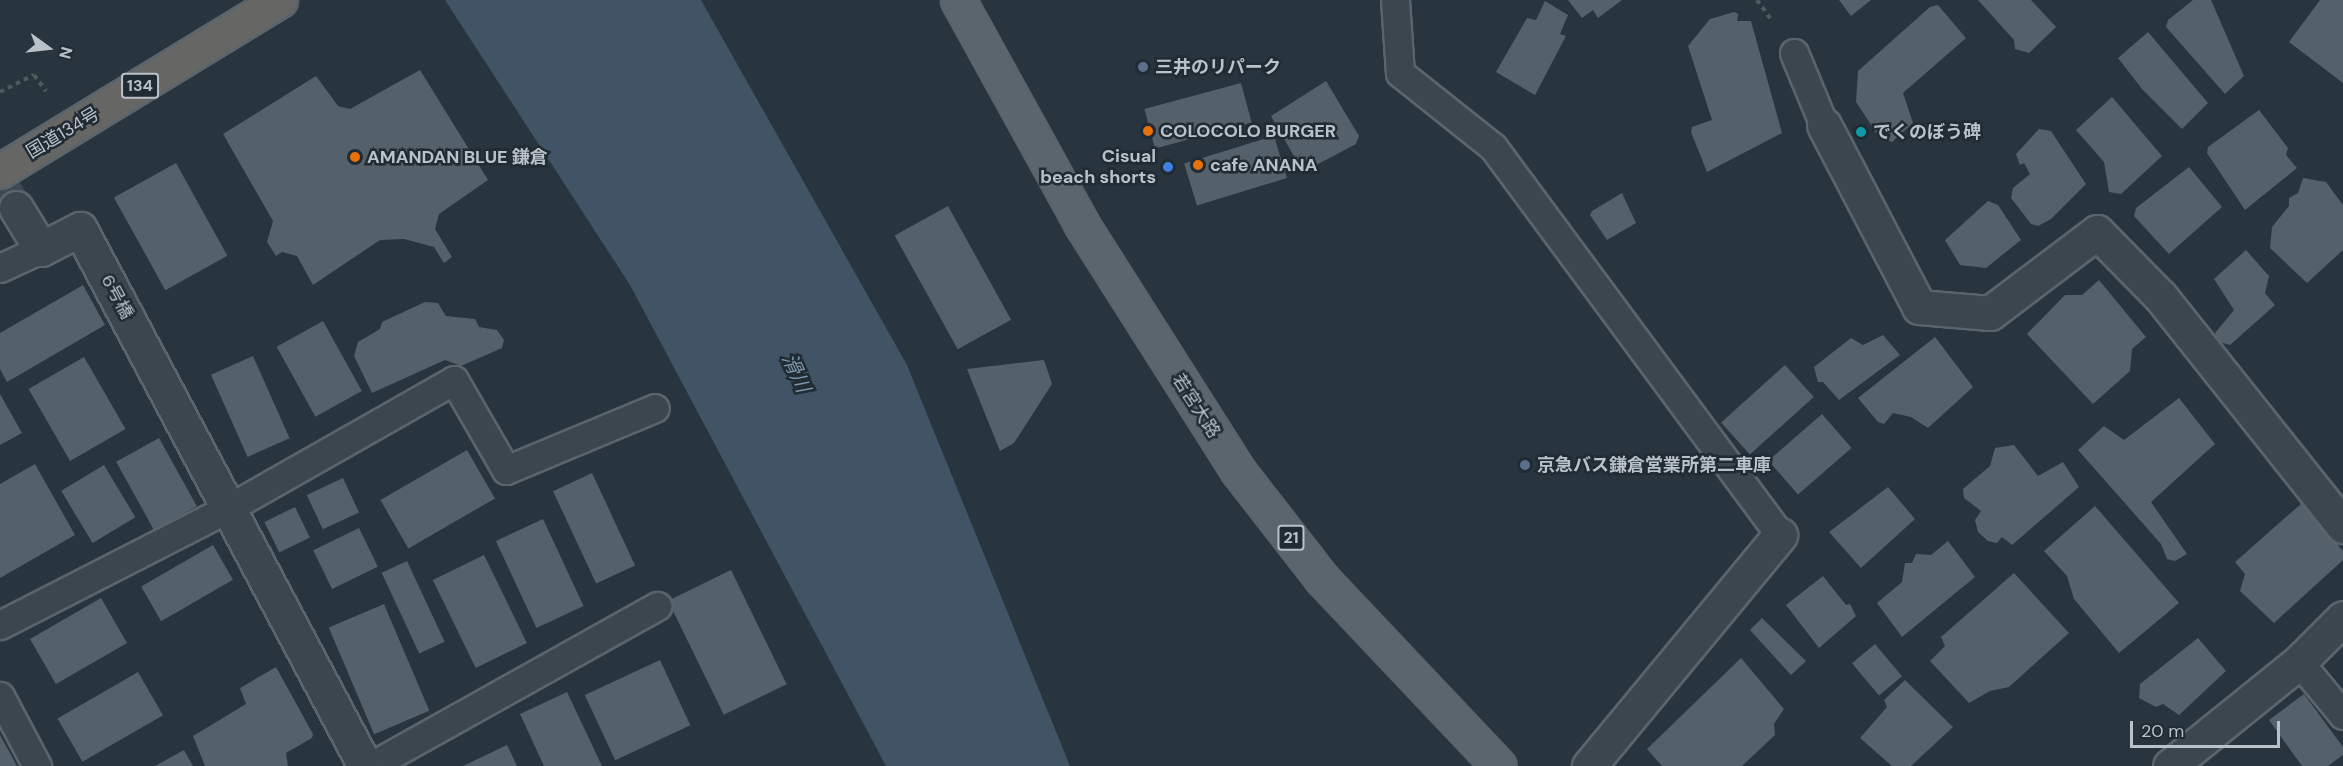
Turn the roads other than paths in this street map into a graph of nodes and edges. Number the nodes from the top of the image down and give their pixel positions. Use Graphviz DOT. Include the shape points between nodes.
graph roads {
  1 [pos="280,0"];
  2 [pos="958,0"];
  3 [pos="1395,0"];
  4 [pos="1794,53"];
  5 [pos="1824,125"];
  6 [pos="0,171"];
  7 [pos="16,208"];
  8 [pos="41,249"];
  9 [pos="0,268"];
  10 [pos="655,408"];
  11 [pos="229,508"];
  12 [pos="2343,526"];
  13 [pos="1780,535"];
  14 [pos="657,606"];
  15 [pos="2343,618"];
  16 [pos="0,625"];
  17 [pos="2299,662"];
  18 [pos="0,696"];
  19 [pos="2343,715"];
  20 [pos="37,766"];
  21 [pos="365,766"];
  22 [pos="371,766"];
  23 [pos="1499,766"];
  24 [pos="1589,766"];
  25 [pos="2170,766"];
  1 -- 6 [label="highway, 国道134号 / 134"];
  2 -- 23 [label="main road, 若宮大路 / 21" via="1082,225 1238,471 1322,579"];
  3 -- 13 [label="lane" via="1400,73 1493,147"];
  4 -- 5 [label="lane"];
  5 -- 12 [label="street" via="1919,307 1990,313 2097,232 2160,296"];
  7 -- 8 [label="street"];
  8 -- 9 [label="lane"];
  8 -- 11 [label="street, 6号橋" via="80,229"];
  10 -- 11 [label="lane" via="506,470 454,380"];
  11 -- 16 [label="lane"];
  11 -- 21 [label="street, 6号橋"];
  13 -- 24 [label="street"];
  14 -- 22 [label="lane"];
  15 -- 17 [label="street"];
  17 -- 19 [label="lane"];
  17 -- 25 [label="street"];
  18 -- 20 [label="lane"];
}
